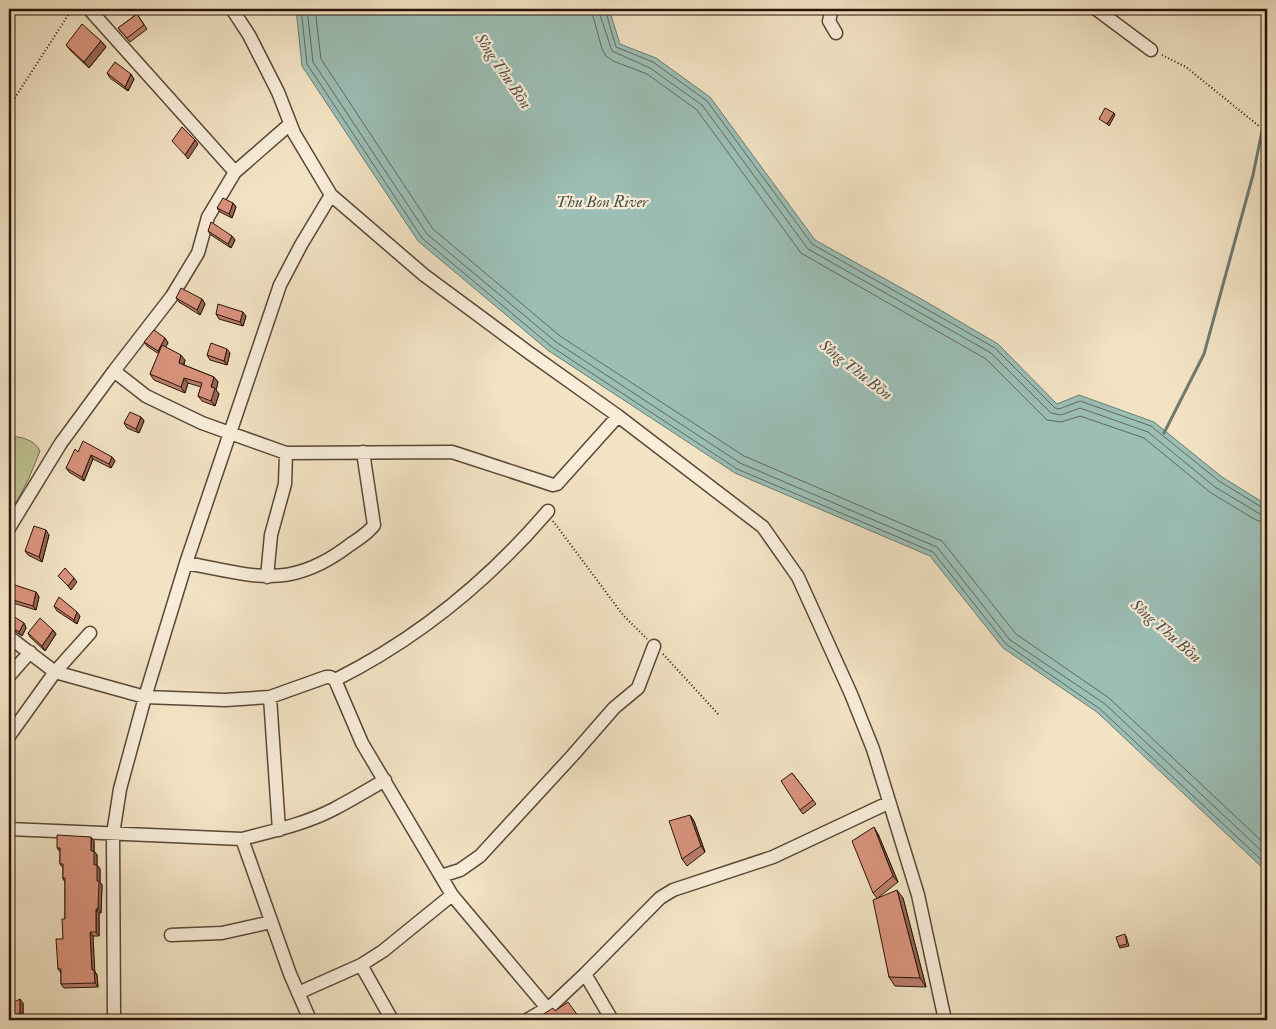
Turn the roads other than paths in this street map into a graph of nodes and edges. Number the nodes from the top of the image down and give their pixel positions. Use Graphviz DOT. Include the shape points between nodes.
graph roads {
  1 [pos="89,9"];
  2 [pos="232,9"];
  3 [pos="832,9"];
  4 [pos="1096,9"];
  5 [pos="836,33"];
  6 [pos="1151,50"];
  7 [pos="290,124"];
  8 [pos="235,172"];
  9 [pos="331,195"];
  10 [pos="114,371"];
  11 [pos="618,416"];
  12 [pos="230,432"];
  13 [pos="363,452"];
  14 [pos="286,453"];
  15 [pos="548,511"];
  16 [pos="9,528"];
  17 [pos="186,563"];
  18 [pos="267,577"];
  19 [pos="90,633"];
  20 [pos="9,636"];
  21 [pos="654,646"];
  22 [pos="30,652"];
  23 [pos="55,672"];
  24 [pos="9,676"];
  25 [pos="335,680"];
  26 [pos="145,697"];
  27 [pos="270,697"];
  28 [pos="9,736"];
  29 [pos="385,780"];
  30 [pos="888,803"];
  31 [pos="9,829"];
  32 [pos="279,830"];
  33 [pos="113,834"];
  34 [pos="242,839"];
  35 [pos="440,876"];
  36 [pos="452,895"];
  37 [pos="271,922"];
  38 [pos="171,935"];
  39 [pos="361,965"];
  40 [pos="585,974"];
  41 [pos="298,993"];
  42 [pos="547,1008"];
  43 [pos="114,1020"];
  44 [pos="310,1020"];
  45 [pos="392,1020"];
  46 [pos="527,1020"];
  47 [pos="612,1020"];
  48 [pos="945,1020"];
  1 -- 8 [label="street"];
  2 -- 7 [label="street" via="278,92"];
  3 -- 5 [label="street" via="829,21"];
  4 -- 6 [label="street"];
  7 -- 8 [label="street"];
  7 -- 9 [label="street"];
  8 -- 10 [label="street" via="208,216 198,253 172,296"];
  9 -- 11 [label="street" via="424,275"];
  9 -- 12 [label="street" via="280,285"];
  10 -- 12 [label="street" via="146,396 202,423"];
  10 -- 16 [label="street" via="61,443"];
  11 -- 13 [label="street" via="552,485 452,452"];
  11 -- 30 [label="street" via="763,527 798,577 851,694 873,750"];
  12 -- 14 [label="street"];
  12 -- 17 [label="street"];
  13 -- 14 [label="street"];
  13 -- 18 [label="street" via="374,522 372,528 312,569 288,576"];
  14 -- 18 [label="street" via="285,484 271,535"];
  15 -- 25 [label="street" via="500,563 440,616 363,666"];
  17 -- 18 [label="street"];
  17 -- 26 [label="street"];
  19 -- 23 [label="street"];
  20 -- 22 [label="street"];
  21 -- 35 [label="street" via="638,688 614,708 480,856 460,870"];
  22 -- 23 [label="street"];
  22 -- 24 [label="street"];
  23 -- 26 [label="street"];
  23 -- 28 [label="street"];
  25 -- 27 [label="street" via="326,677"];
  25 -- 29 [label="street" via="362,743"];
  26 -- 27 [label="street" via="225,700"];
  26 -- 33 [label="street" via="120,788"];
  27 -- 32 [label="street"];
  29 -- 32 [label="street" via="335,809"];
  29 -- 35 [label="street"];
  30 -- 40 [label="street" via="773,857 673,890 660,898"];
  30 -- 48 [label="street" via="918,895"];
  31 -- 33 [label="street"];
  32 -- 34 [label="street"];
  33 -- 34 [label="street"];
  33 -- 43 [label="street"];
  34 -- 37 [label="street"];
  35 -- 36 [label="street"];
  36 -- 39 [label="street" via="390,946"];
  36 -- 42 [label="street"];
  37 -- 38 [label="street" via="222,933"];
  37 -- 41 [label="street"];
  39 -- 41 [label="street"];
  39 -- 45 [label="street"];
  40 -- 42 [label="street"];
  40 -- 47 [label="street"];
  41 -- 44 [label="street"];
  42 -- 46 [label="street"];
}
